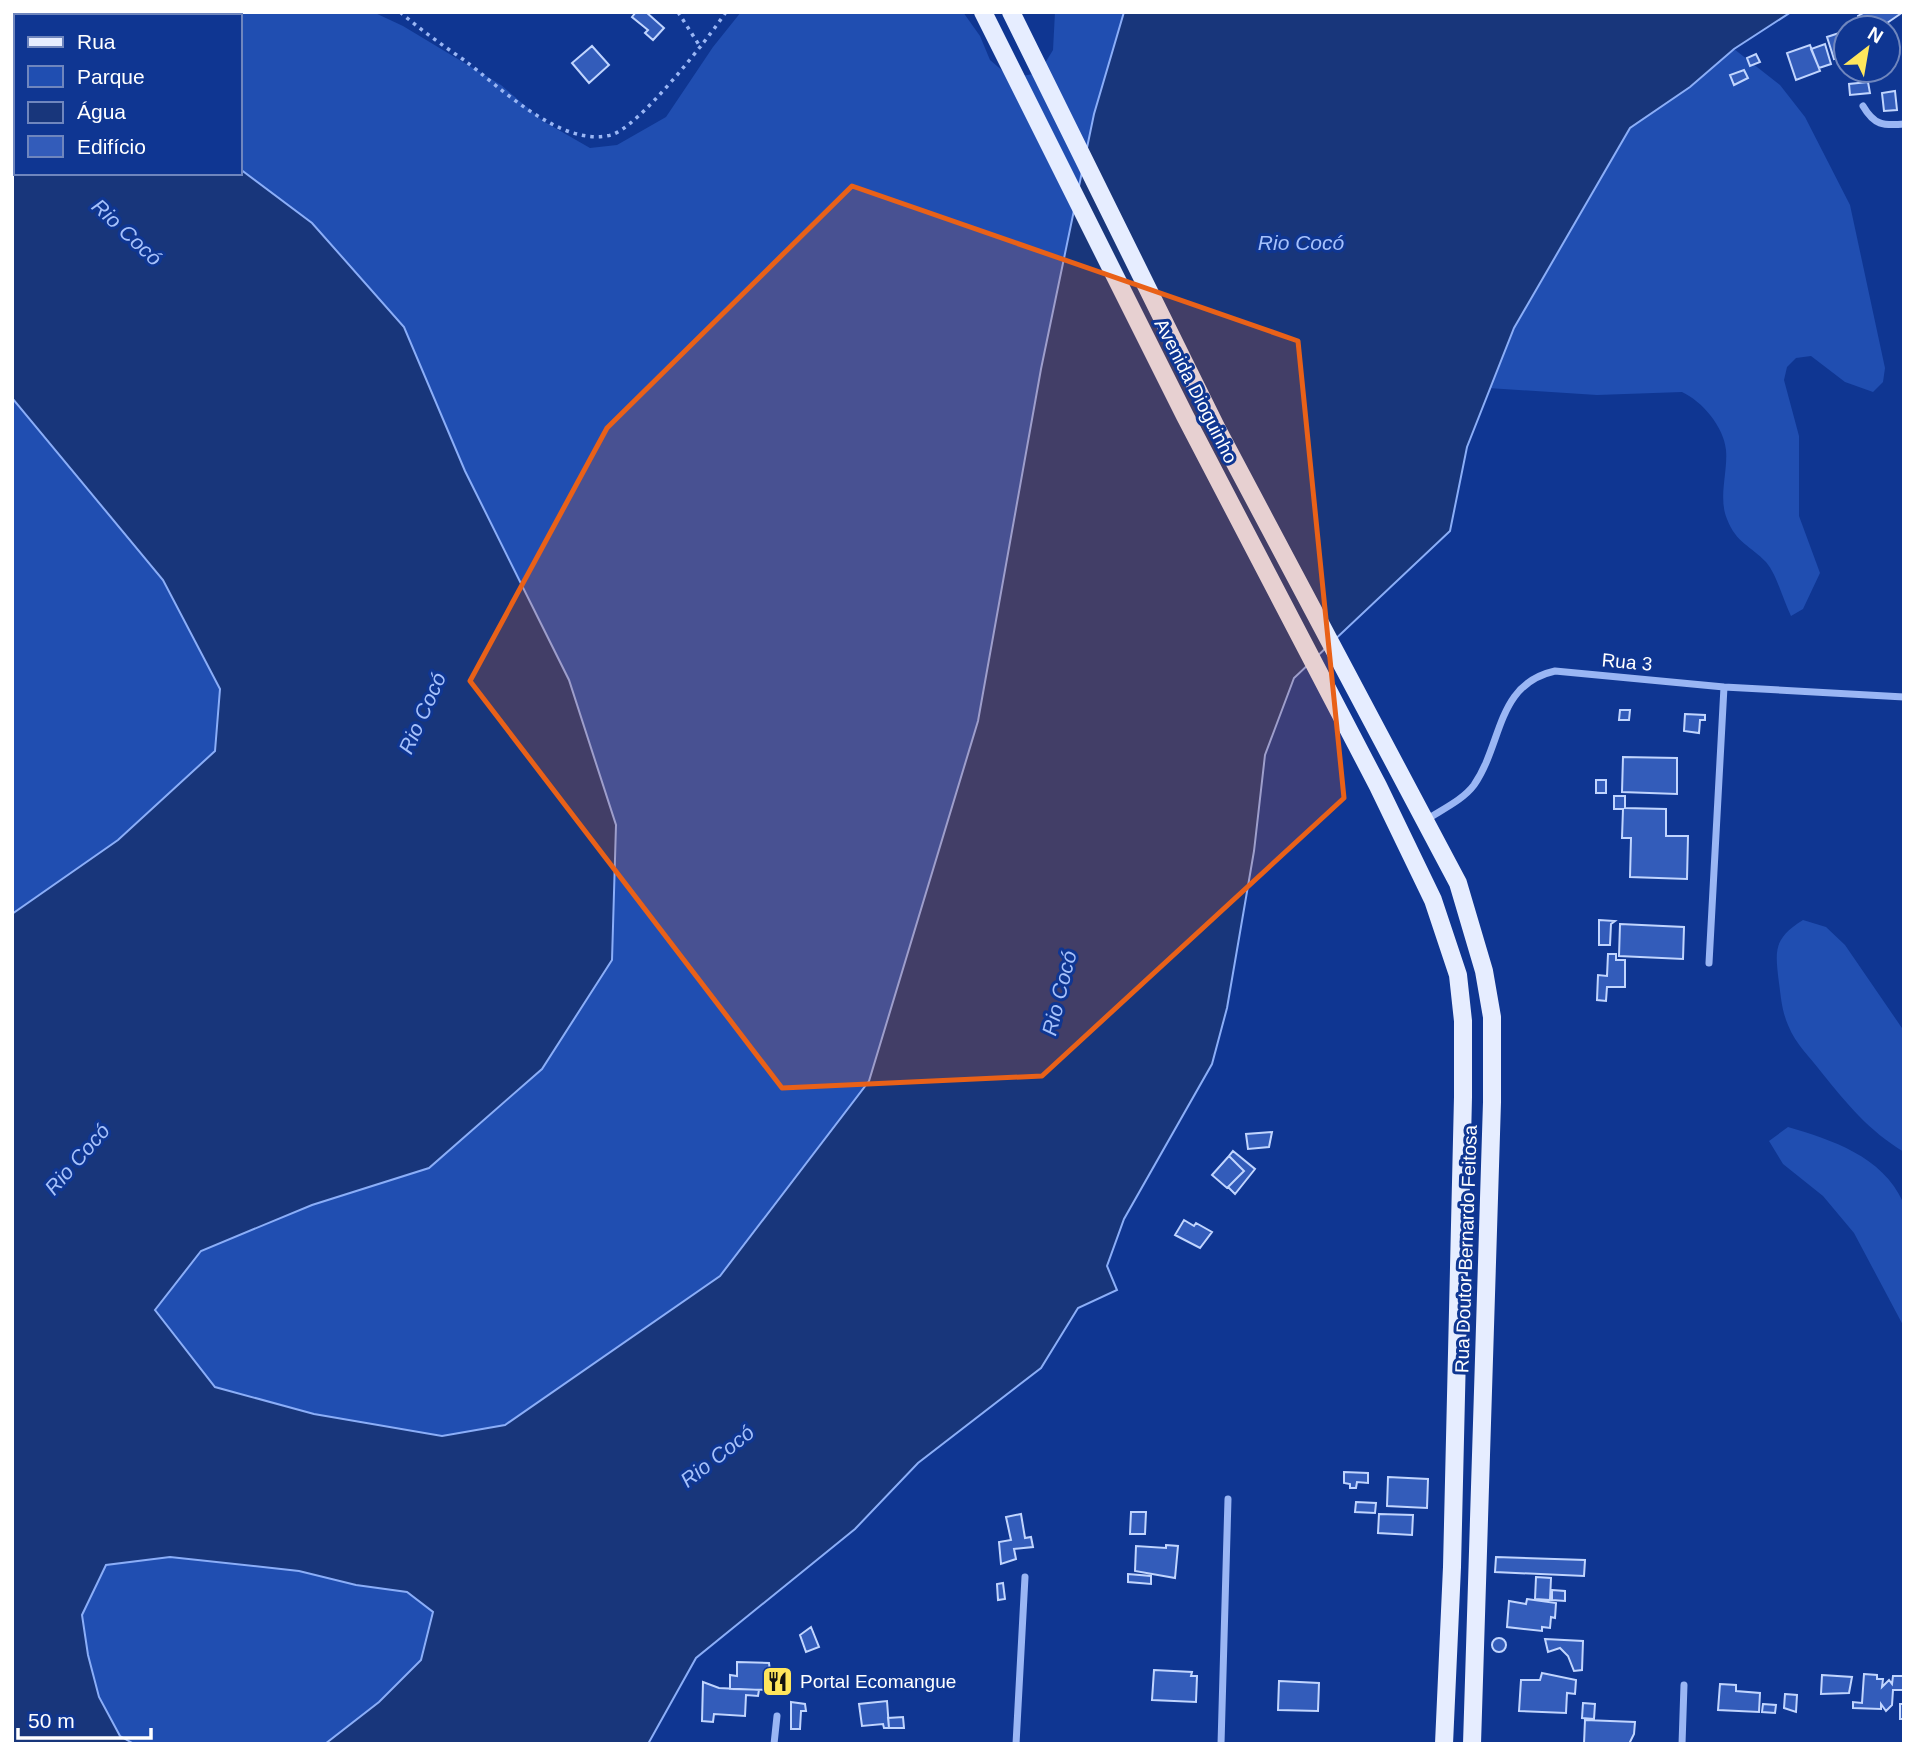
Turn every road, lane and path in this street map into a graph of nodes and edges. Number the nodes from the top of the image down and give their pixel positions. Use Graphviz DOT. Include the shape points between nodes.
graph roads {
  1 [pos="400,12"];
  2 [pos="678,12"];
  3 [pos="726,12"];
  4 [pos="1010,12"];
  5 [pos="985,16"];
  6 [pos="701,48"];
  7 [pos="1863,106"];
  8 [pos="1904,124"];
  9 [pos="1724,687"];
  10 [pos="1904,697"];
  11 [pos="1400,774"];
  12 [pos="1378,786"];
  13 [pos="1425,821"];
  14 [pos="1709,962"];
  15 [pos="1228,1499"];
  16 [pos="1025,1577"];
  17 [pos="1684,1685"];
  18 [pos="777,1716"];
  19 [pos="774,1744"];
  20 [pos="1016,1744"];
  21 [pos="1222,1744"];
  22 [pos="1444,1744"];
  23 [pos="1472,1744"];
  24 [pos="1682,1744"];
  1 -- 6 [label="path" via="507,96 564,129 588,137 628,128"];
  2 -- 6 [label="path"];
  3 -- 6 [label="path"];
  4 -- 11 [label="main road, Avenida Dioguinho" via="1217,429"];
  5 -- 12 [label="main road, Avenida Dioguinho" via="1185,416"];
  7 -- 8 [label="street" via="1881,126"];
  9 -- 10 [label="street, Rua 3"];
  9 -- 13 [label="street, Rua 3" via="1555,671 1539,674 1512,696 1472,788"];
  9 -- 14 [label="street"];
  11 -- 13 [label="main road, Rua Doutor Bernardo Feitosa"];
  12 -- 22 [label="main road, Rua Doutor Bernardo Feitosa" via="1443,925 1458,975 1463,1021"];
  13 -- 23 [label="main road, Rua Doutor Bernardo Feitosa" via="1468,911 1492,1017"];
  15 -- 21 [label="street"];
  16 -- 20 [label="street"];
  17 -- 24 [label="street"];
  18 -- 19 [label="street"];
}
